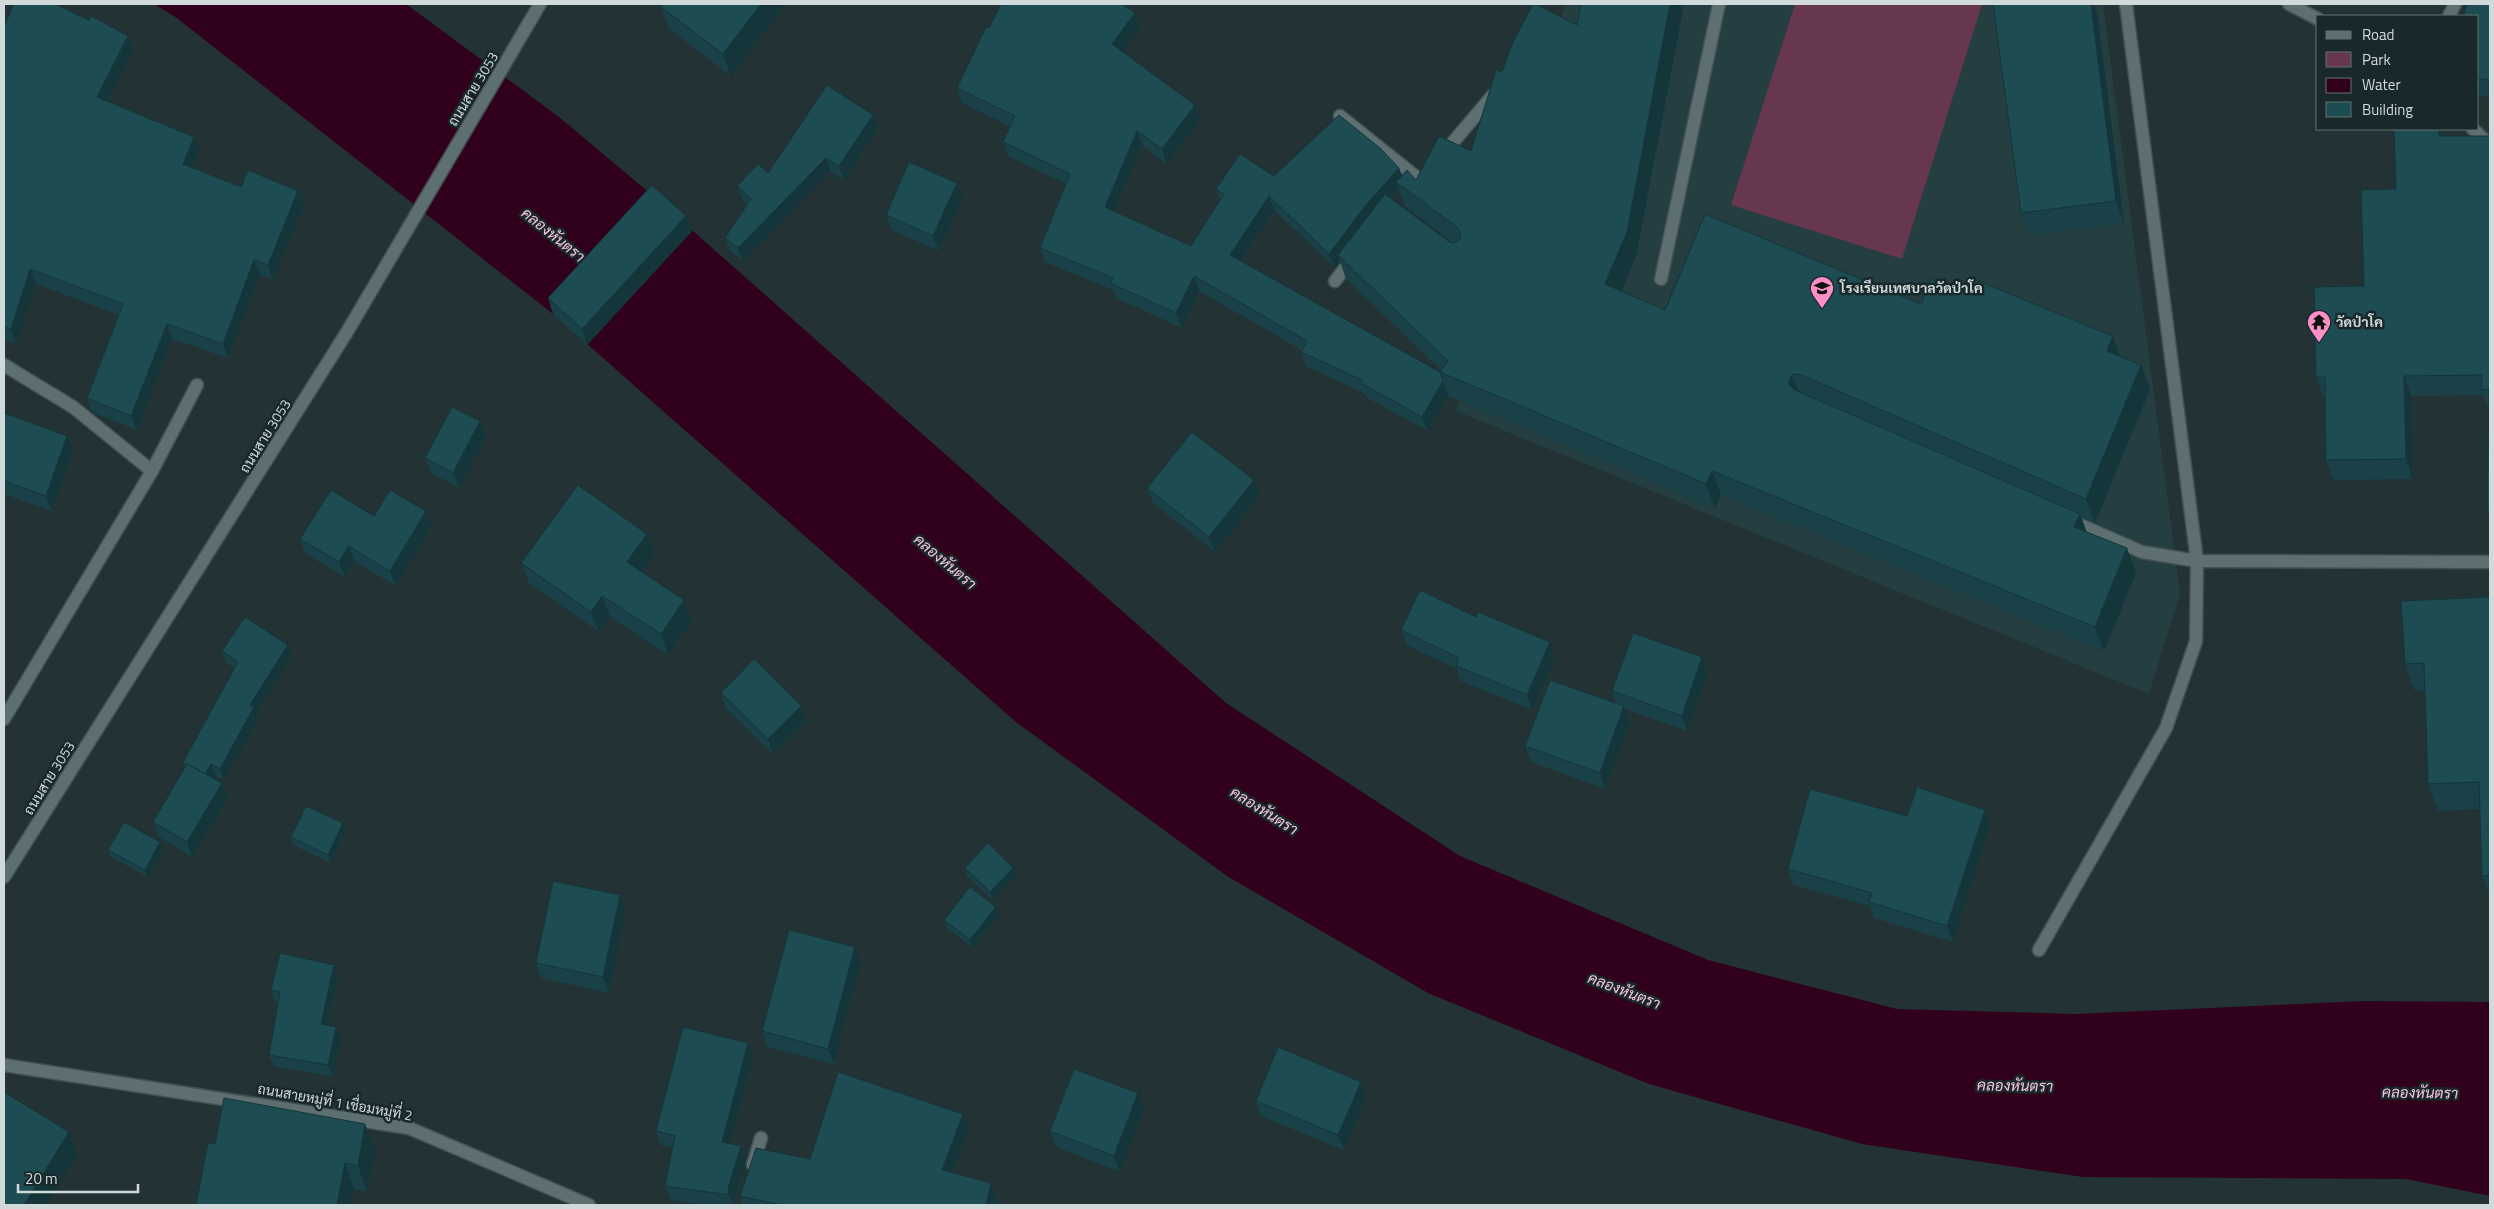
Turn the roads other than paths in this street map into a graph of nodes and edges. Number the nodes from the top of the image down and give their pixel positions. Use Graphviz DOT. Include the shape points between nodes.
graph roads {
  1 [pos="540,4"];
  2 [pos="1719,4"];
  3 [pos="2126,4"];
  4 [pos="2289,4"];
  5 [pos="2316,17"];
  6 [pos="1501,81"];
  7 [pos="1340,116"];
  8 [pos="2473,130"];
  9 [pos="2490,145"];
  10 [pos="1359,250"];
  11 [pos="1661,279"];
  12 [pos="1335,281"];
  13 [pos="4,365"];
  14 [pos="198,385"];
  15 [pos="152,471"];
  16 [pos="2060,516"];
  17 [pos="2197,560"];
  18 [pos="2490,562"];
  19 [pos="4,719"];
  20 [pos="4,877"];
  21 [pos="2039,950"];
  22 [pos="4,1064"];
  23 [pos="761,1138"];
  24 [pos="750,1176"];
  25 [pos="589,1205"];
  1 -- 20 [label="street, ถนนสาย 3053" via="347,332"];
  2 -- 11 [label="street"];
  3 -- 17 [label="street"];
  4 -- 5 [label="street"];
  6 -- 7 [label="street" via="1486,104 1423,177"];
  8 -- 9 [label="street"];
  10 -- 12 [label="street"];
  13 -- 15 [label="street" via="73,407"];
  14 -- 15 [label="street"];
  15 -- 19 [label="street"];
  16 -- 17 [label="street" via="2142,552"];
  17 -- 18 [label="street"];
  17 -- 21 [label="street" via="2196,641 2166,728"];
  22 -- 25 [label="street, ถนนสายหมู่ที่ 1 เชื่อมหมู่ที่ 2" via="409,1128"];
  23 -- 24 [label="street"];
}
